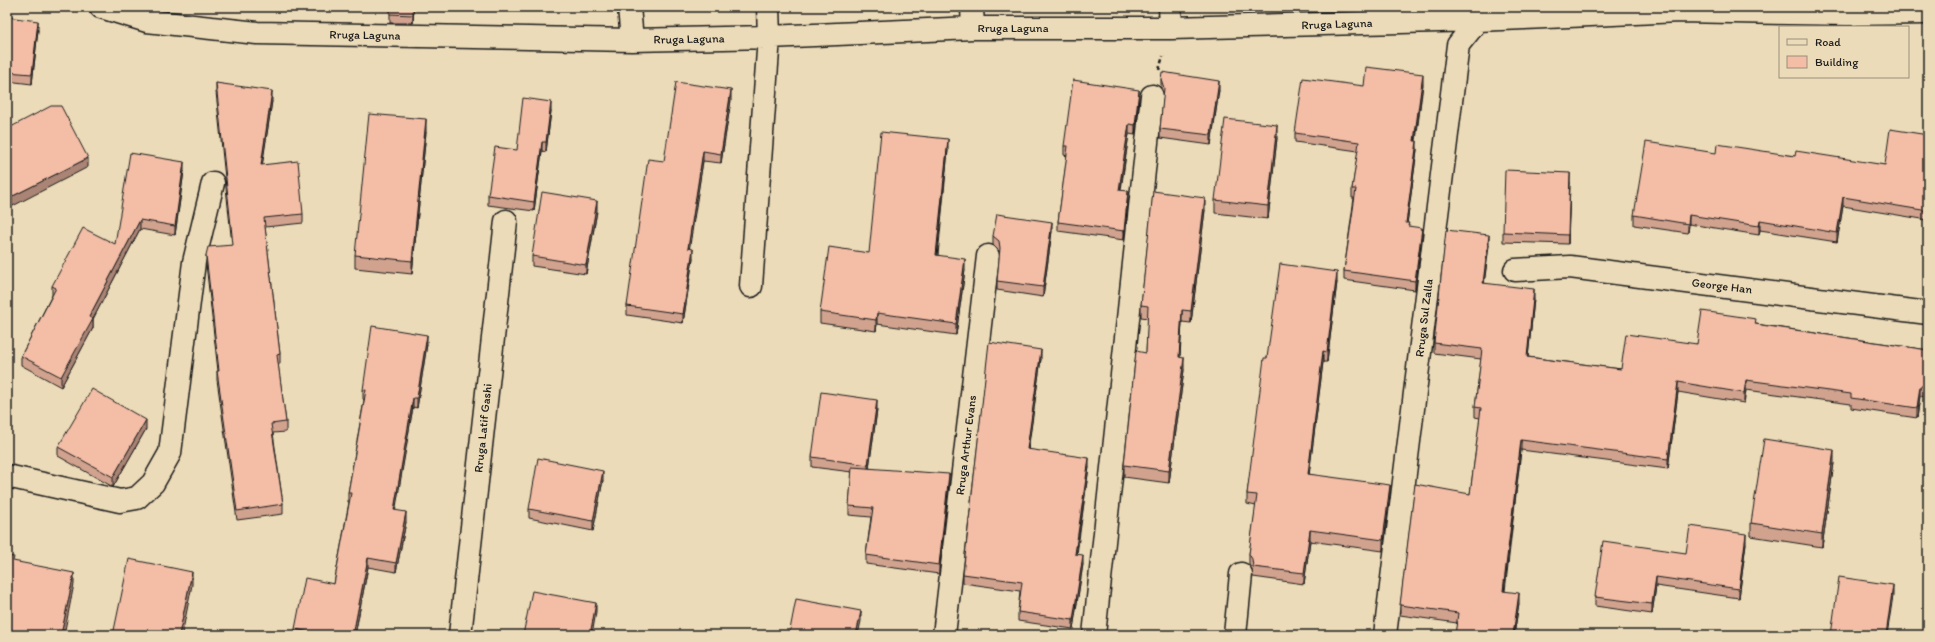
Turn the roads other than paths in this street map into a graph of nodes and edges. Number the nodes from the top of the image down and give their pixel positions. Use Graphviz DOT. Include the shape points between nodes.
graph roads {
  1 [pos="101,7"];
  2 [pos="629,7"];
  3 [pos="768,7"];
  4 [pos="1679,9"];
  5 [pos="1847,10"];
  6 [pos="1928,13"];
  7 [pos="1478,14"];
  8 [pos="972,17"];
  9 [pos="1171,18"];
  10 [pos="769,37"];
  11 [pos="632,40"];
  12 [pos="1152,96"];
  13 [pos="213,183"];
  14 [pos="506,221"];
  15 [pos="988,256"];
  16 [pos="1515,270"];
  17 [pos="751,286"];
  18 [pos="1928,313"];
  19 [pos="7,476"];
  20 [pos="1241,574"];
  21 [pos="460,635"];
  22 [pos="944,635"];
  23 [pos="1094,635"];
  24 [pos="1235,635"];
  25 [pos="1385,635"];
  1 -- 11 [label="street, Rruga Laguna" via="147,21 257,33"];
  2 -- 11 [label="street"];
  3 -- 10 [label="street"];
  4 -- 5 [label="street, Rruga Laguna"];
  4 -- 7 [label="street, Rruga Laguna"];
  5 -- 6 [label="street, Rruga Laguna"];
  7 -- 9 [label="street, Rruga Laguna"];
  7 -- 25 [label="street, Rruga Sul Zalla" via="1458,45"];
  8 -- 9 [label="street, Rruga Laguna"];
  8 -- 10 [label="street, Rruga Laguna"];
  10 -- 11 [label="street, Rruga Laguna"];
  10 -- 17 [label="street"];
  12 -- 23 [label="street"];
  13 -- 19 [label="street" via="194,262 170,453 153,483 137,498 120,502"];
  14 -- 21 [label="street, Rruga Latif Gashi"];
  15 -- 22 [label="street, Rruga Arthur Evans"];
  16 -- 18 [label="street, George Han" via="1570,267"];
  20 -- 24 [label="street"];
}
